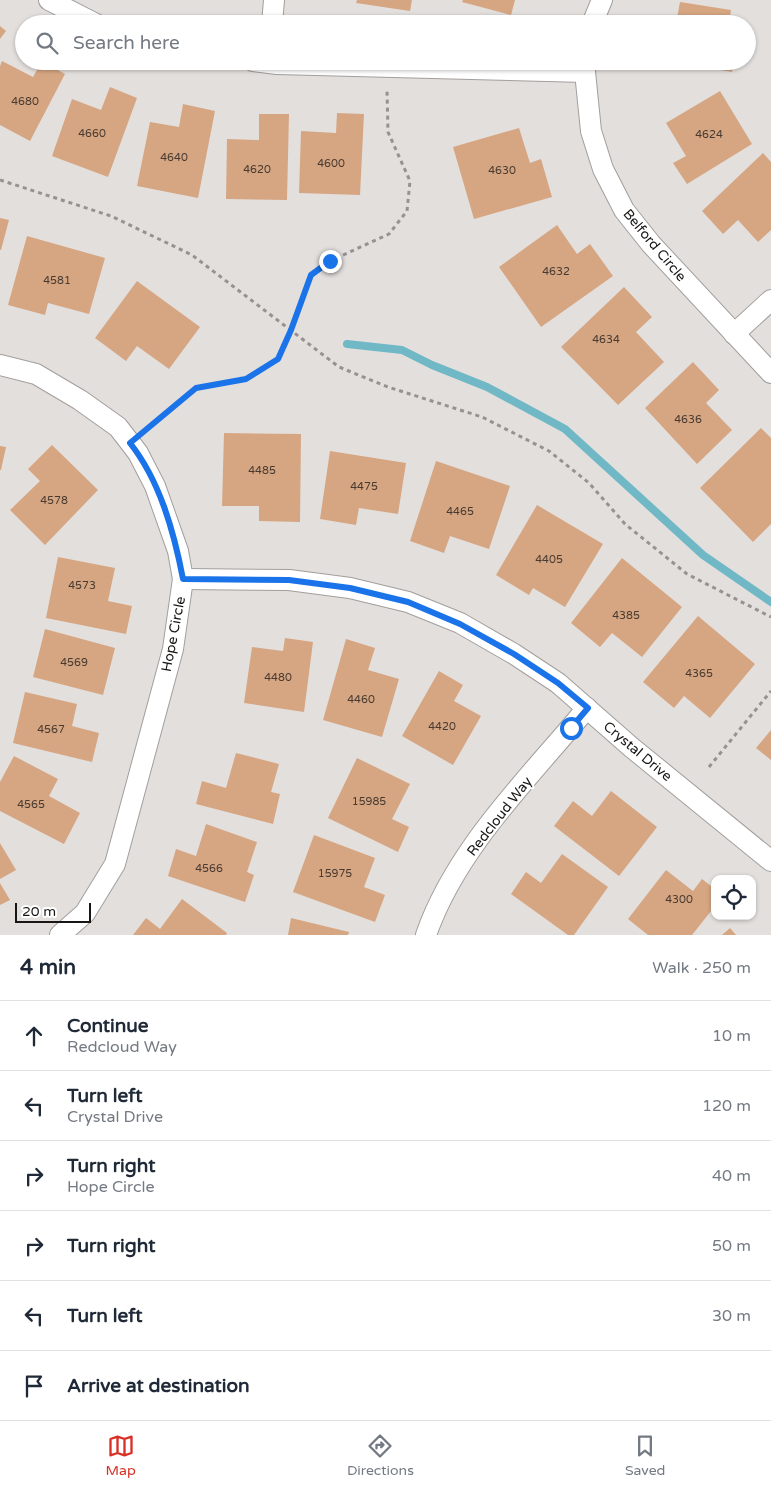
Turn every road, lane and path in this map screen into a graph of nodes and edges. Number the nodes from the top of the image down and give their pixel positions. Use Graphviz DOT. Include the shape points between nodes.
graph roads {
  1 [pos="49,0"];
  2 [pos="274,0"];
  3 [pos="602,0"];
  4 [pos="78,15"];
  5 [pos="273,15"];
  6 [pos="596,15"];
  7 [pos="387,70"];
  8 [pos="586,70"];
  9 [pos="0,180"];
  10 [pos="771,300"];
  11 [pos="291,330"];
  12 [pos="734,334"];
  13 [pos="0,365"];
  14 [pos="771,373"];
  15 [pos="130,443"];
  16 [pos="183,579"];
  17 [pos="771,617"];
  18 [pos="771,691"];
  19 [pos="588,708"];
  20 [pos="709,766"];
  21 [pos="771,861"];
  22 [pos="60,935"];
  23 [pos="426,935"];
  1 -- 4 [label="street"];
  2 -- 5 [label="street"];
  3 -- 6 [label="street"];
  7 -- 11 [label="path" via="388,132 410,181 406,211 389,234 330,261 311,275"];
  8 -- 12 [label="street, Belford Circle" via="591,131 604,169 624,210 650,244"];
  9 -- 11 [label="path" via="111,216 192,255"];
  10 -- 12 [label="street"];
  11 -- 15 [label="path" via="278,359 246,379 196,388"];
  11 -- 17 [label="path" via="339,367 388,388 482,417 550,451 589,483 624,524 687,574"];
  12 -- 14 [label="street, Belford Circle"];
  13 -- 15 [label="street, Hope Circle" via="36,374 78,398 118,427"];
  15 -- 16 [label="street, Hope Circle" via="156,486 178,551"];
  16 -- 19 [label="street, Crystal Drive" via="289,580 350,588 408,602 460,624 514,654 558,683"];
  16 -- 22 [label="street, Hope Circle" via="173,649 115,864 85,913"];
  18 -- 20 [label="path"];
  19 -- 21 [label="street, Crystal Drive"];
  19 -- 23 [label="street, Redcloud Way" via="485,829 453,876"];
}
